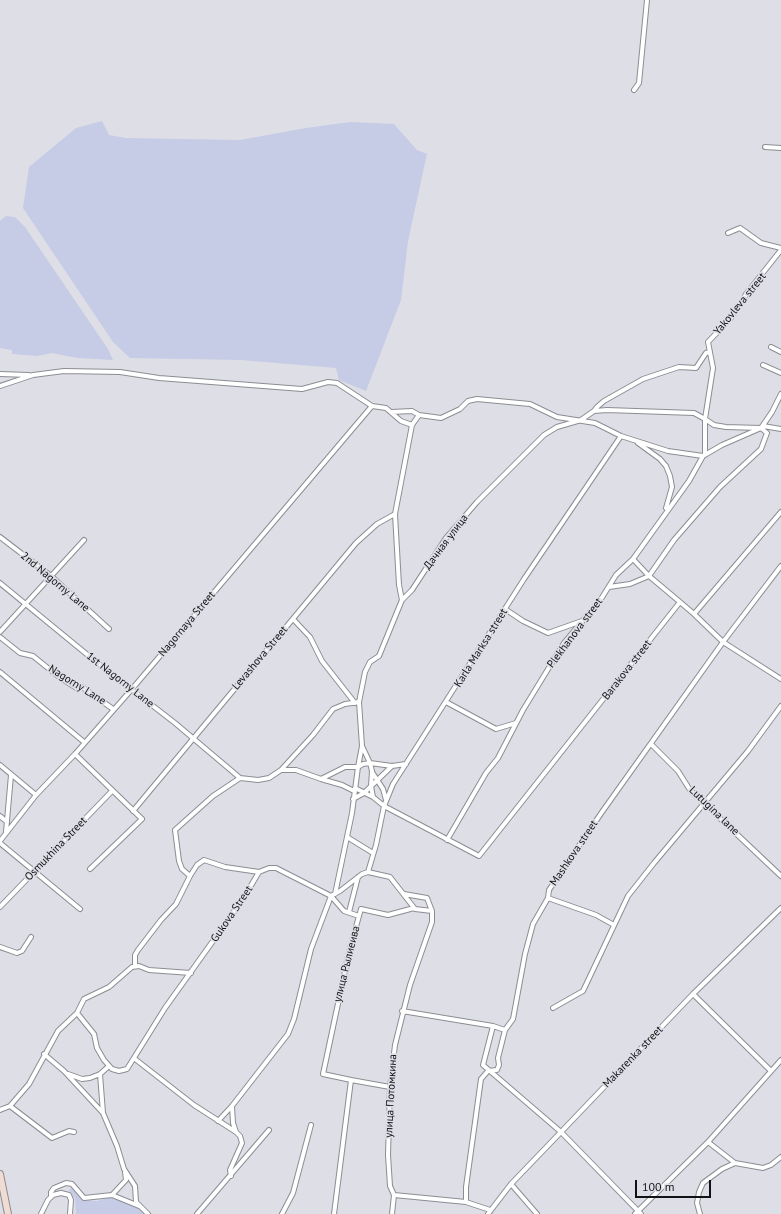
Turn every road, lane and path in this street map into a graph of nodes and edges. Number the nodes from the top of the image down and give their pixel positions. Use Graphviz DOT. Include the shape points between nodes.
graph roads {
  1 [pos="646,0"];
  2 [pos="634,90"];
  3 [pos="765,147"];
  4 [pos="781,148"];
  5 [pos="728,233"];
  6 [pos="781,249"];
  7 [pos="771,347"];
  8 [pos="710,352"];
  9 [pos="781,352"];
  10 [pos="763,364"];
  11 [pos="0,374"];
  12 [pos="781,374"];
  13 [pos="31,376"];
  14 [pos="0,386"];
  15 [pos="781,394"];
  16 [pos="372,406"];
  17 [pos="594,411"];
  18 [pos="391,412"];
  19 [pos="419,416"];
  20 [pos="704,419"];
  21 [pos="581,420"];
  22 [pos="412,425"];
  23 [pos="762,427"];
  24 [pos="781,429"];
  25 [pos="621,436"];
  26 [pos="634,440"];
  27 [pos="704,456"];
  28 [pos="781,512"];
  29 [pos="395,514"];
  30 [pos="664,514"];
  31 [pos="0,537"];
  32 [pos="84,540"];
  33 [pos="633,559"];
  34 [pos="781,566"];
  35 [pos="51,576"];
  36 [pos="649,576"];
  37 [pos="0,583"];
  38 [pos="609,587"];
  39 [pos="402,600"];
  40 [pos="680,602"];
  41 [pos="27,604"];
  42 [pos="505,609"];
  43 [pos="694,614"];
  44 [pos="293,619"];
  45 [pos="582,621"];
  46 [pos="109,628"];
  47 [pos="0,632"];
  48 [pos="0,637"];
  49 [pos="723,642"];
  50 [pos="0,672"];
  51 [pos="781,679"];
  52 [pos="132,689"];
  53 [pos="357,702"];
  54 [pos="446,702"];
  55 [pos="781,706"];
  56 [pos="114,709"];
  57 [pos="516,723"];
  58 [pos="193,738"];
  59 [pos="84,742"];
  60 [pos="651,744"];
  61 [pos="362,746"];
  62 [pos="76,754"];
  63 [pos="370,763"];
  64 [pos="406,764"];
  65 [pos="0,765"];
  66 [pos="392,766"];
  67 [pos="358,767"];
  68 [pos="281,770"];
  69 [pos="372,771"];
  70 [pos="11,775"];
  71 [pos="240,778"];
  72 [pos="321,779"];
  73 [pos="378,779"];
  74 [pos="371,786"];
  75 [pos="355,790"];
  76 [pos="112,791"];
  77 [pos="364,793"];
  78 [pos="36,795"];
  79 [pos="373,797"];
  80 [pos="353,798"];
  81 [pos="386,800"];
  82 [pos="704,804"];
  83 [pos="384,806"];
  84 [pos="133,810"];
  85 [pos="0,816"];
  86 [pos="7,822"];
  87 [pos="6,833"];
  88 [pos="347,837"];
  89 [pos="446,840"];
  90 [pos="0,842"];
  91 [pos="373,853"];
  92 [pos="90,869"];
  93 [pos="35,871"];
  94 [pos="259,872"];
  95 [pos="368,872"];
  96 [pos="190,876"];
  97 [pos="358,876"];
  98 [pos="781,876"];
  99 [pos="403,893"];
  100 [pos="335,894"];
  101 [pos="330,896"];
  102 [pos="548,898"];
  103 [pos="0,907"];
  104 [pos="414,908"];
  105 [pos="781,908"];
  106 [pos="80,909"];
  107 [pos="432,911"];
  108 [pos="349,912"];
  109 [pos="359,916"];
  110 [pos="614,925"];
  111 [pos="31,937"];
  112 [pos="0,948"];
  113 [pos="135,966"];
  114 [pos="191,972"];
  115 [pos="693,994"];
  116 [pos="553,1008"];
  117 [pos="402,1011"];
  118 [pos="77,1013"];
  119 [pos="493,1026"];
  120 [pos="505,1030"];
  121 [pos="44,1054"];
  122 [pos="135,1059"];
  123 [pos="781,1060"];
  124 [pos="109,1066"];
  125 [pos="488,1071"];
  126 [pos="771,1071"];
  127 [pos="68,1074"];
  128 [pos="100,1074"];
  129 [pos="351,1080"];
  130 [pos="390,1086"];
  131 [pos="10,1106"];
  132 [pos="232,1106"];
  133 [pos="0,1110"];
  134 [pos="103,1113"];
  135 [pos="218,1121"];
  136 [pos="311,1126"];
  137 [pos="269,1130"];
  138 [pos="74,1132"];
  139 [pos="236,1132"];
  140 [pos="561,1132"];
  141 [pos="708,1142"];
  142 [pos="781,1158"];
  143 [pos="735,1163"];
  144 [pos="124,1168"];
  145 [pos="0,1174"];
  146 [pos="231,1176"];
  147 [pos="511,1184"];
  148 [pos="112,1195"];
  149 [pos="394,1195"];
  150 [pos="52,1197"];
  151 [pos="466,1202"];
  152 [pos="139,1206"];
  153 [pos="489,1212"];
  154 [pos="638,1213"];
  155 [pos="8,1214"];
  156 [pos="41,1214"];
  157 [pos="70,1214"];
  158 [pos="148,1214"];
  159 [pos="197,1214"];
  160 [pos="282,1214"];
  161 [pos="334,1214"];
  162 [pos="392,1214"];
  163 [pos="537,1214"];
  164 [pos="700,1214"];
  1 -- 2 [label="street" via="639,83"];
  3 -- 4 [label="street"];
  5 -- 6 [label="street" via="740,228 762,243"];
  6 -- 8 [label="street, Yakovleva street" via="730,319 708,342"];
  7 -- 9 [label="street"];
  8 -- 17 [label="street" via="706,353 696,368 680,367 643,379 604,401"];
  8 -- 20 [label="street, Yakovleva street" via="713,368"];
  10 -- 12 [label="street"];
  11 -- 13 [label="street"];
  13 -- 14 [label="street"];
  13 -- 16 [label="street" via="54,372 100,371 302,389 328,382 337,383"];
  15 -- 23 [label="street"];
  16 -- 18 [label="street" via="386,408"];
  16 -- 52 [label="street, Nagornaya Street"];
  17 -- 20 [label="street" via="694,412"];
  17 -- 21 [label="street"];
  18 -- 19 [label="street" via="412,411"];
  18 -- 22 [label="street" via="401,421"];
  19 -- 21 [label="street" via="440,418 460,409 468,401 477,399 530,404 557,417"];
  19 -- 22 [label="street"];
  20 -- 23 [label="street" via="714,425 726,427"];
  20 -- 27 [label="street, Yakovleva street"];
  21 -- 25 [label="street" via="595,423"];
  21 -- 39 [label="street, Дачная улица" via="557,427 544,435 476,502 446,538 412,590"];
  22 -- 29 [label="street"];
  23 -- 24 [label="street"];
  23 -- 27 [label="street"];
  23 -- 36 [label="street" via="767,433 761,449 720,487 674,540"];
  25 -- 26 [label="street"];
  25 -- 42 [label="street, Karla Marksa street"];
  26 -- 27 [label="street" via="668,451"];
  26 -- 30 [label="street" via="666,466 672,487"];
  27 -- 30 [label="street, Plekhanova street"];
  28 -- 43 [label="street"];
  29 -- 39 [label="street" via="398,585"];
  29 -- 44 [label="street, Levashova Street" via="377,524 356,543"];
  30 -- 33 [label="street, Plekhanova street"];
  31 -- 35 [label="street, 2nd Nagorny Lane"];
  32 -- 35 [label="street"];
  33 -- 36 [label="street"];
  33 -- 38 [label="street, Plekhanova street" via="616,575"];
  34 -- 49 [label="street, Mashkova street"];
  35 -- 41 [label="street"];
  35 -- 46 [label="street, 2nd Nagorny Lane"];
  36 -- 38 [label="street" via="630,584"];
  36 -- 40 [label="street"];
  37 -- 41 [label="street, 1st Nagorny Lane"];
  38 -- 45 [label="street, Plekhanova street"];
  39 -- 53 [label="street, Дачная улица" via="379,656 370,662 365,672"];
  40 -- 43 [label="street"];
  40 -- 89 [label="street, Barakova street" via="478,856"];
  41 -- 47 [label="street"];
  41 -- 52 [label="street, 1st Nagorny Lane"];
  42 -- 45 [label="street" via="548,633"];
  42 -- 54 [label="street, Karla Marksa street"];
  43 -- 49 [label="street"];
  44 -- 53 [label="street" via="310,637 322,661"];
  44 -- 58 [label="street, Levashova Street"];
  45 -- 57 [label="street, Plekhanova street" via="564,643"];
  48 -- 56 [label="street, Nagorny Lane" via="20,653 33,656 78,689 82,686"];
  49 -- 51 [label="street"];
  49 -- 60 [label="street, Mashkova street"];
  50 -- 59 [label="street"];
  52 -- 56 [label="street, Nagornaya Street"];
  52 -- 58 [label="street, 1st Nagorny Lane"];
  53 -- 61 [label="street, Дачная улица"];
  53 -- 68 [label="street" via="333,709"];
  54 -- 57 [label="street" via="496,729"];
  54 -- 64 [label="street, Karla Marksa street"];
  55 -- 82 [label="street"];
  56 -- 59 [label="street, Nagornaya Street"];
  57 -- 89 [label="street, Plekhanova street" via="498,758 486,773"];
  58 -- 71 [label="street, 1st Nagorny Lane"];
  58 -- 84 [label="street, Levashova Street"];
  59 -- 62 [label="street, Nagornaya Street"];
  60 -- 82 [label="street, Lutugina lane" via="678,771 690,790"];
  60 -- 102 [label="street, Mashkova street" via="553,884"];
  61 -- 63 [label="street, Дачная улица"];
  61 -- 67 [label="street"];
  62 -- 76 [label="street"];
  62 -- 78 [label="street, Nagornaya Street"];
  63 -- 66 [label="street"];
  63 -- 67 [label="street"];
  63 -- 69 [label="street, Дачная улица"];
  64 -- 66 [label="street"];
  64 -- 81 [label="street, Karla Marksa street"];
  65 -- 70 [label="street"];
  66 -- 73 [label="street"];
  67 -- 72 [label="street" via="345,767"];
  67 -- 75 [label="street"];
  68 -- 71 [label="street" via="269,778"];
  68 -- 72 [label="street" via="296,770"];
  69 -- 73 [label="street"];
  69 -- 74 [label="street, Дачная улица"];
  70 -- 78 [label="street"];
  70 -- 86 [label="street"];
  71 -- 96 [label="street" via="214,796 175,830 182,869"];
  72 -- 75 [label="street"];
  73 -- 74 [label="street"];
  73 -- 81 [label="street"];
  74 -- 77 [label="street"];
  74 -- 79 [label="street, Дачная улица"];
  75 -- 77 [label="street"];
  75 -- 80 [label="street"];
  76 -- 84 [label="street"];
  76 -- 93 [label="street, Osmukhina Street"];
  77 -- 79 [label="street"];
  77 -- 80 [label="street"];
  78 -- 87 [label="street, Nagornaya Street"];
  79 -- 83 [label="street"];
  80 -- 88 [label="street"];
  81 -- 83 [label="street, Karla Marksa street"];
  82 -- 98 [label="street, Lutugina lane"];
  82 -- 110 [label="street" via="628,896"];
  83 -- 89 [label="street"];
  83 -- 91 [label="street, Karla Marksa street"];
  84 -- 92 [label="street" via="142,819"];
  85 -- 86 [label="street"];
  86 -- 87 [label="street"];
  87 -- 90 [label="street, Nagornaya Street"];
  88 -- 91 [label="street"];
  88 -- 100 [label="street"];
  90 -- 93 [label="street"];
  91 -- 95 [label="street, Karla Marksa street"];
  93 -- 103 [label="street, Osmukhina Street"];
  93 -- 106 [label="street"];
  94 -- 96 [label="street" via="225,867 204,860"];
  94 -- 101 [label="street" via="276,868"];
  94 -- 114 [label="street, Gukova Street" via="243,900"];
  95 -- 97 [label="street"];
  95 -- 99 [label="street" via="390,877"];
  96 -- 113 [label="street" via="176,904 138,950 135,955"];
  97 -- 100 [label="street"];
  97 -- 108 [label="street"];
  99 -- 104 [label="street"];
  99 -- 107 [label="street" via="424,897"];
  100 -- 101 [label="street"];
  101 -- 108 [label="street, улица Рылиеива"];
  101 -- 132 [label="street" via="311,950 288,1034"];
  102 -- 110 [label="street" via="596,915"];
  102 -- 120 [label="street, Mashkova street" via="533,924 513,1019"];
  104 -- 107 [label="street"];
  104 -- 109 [label="street" via="388,915 361,909"];
  105 -- 115 [label="street, Makarenka street"];
  107 -- 117 [label="street, улица Потомкина" via="432,922"];
  108 -- 109 [label="street, улица Рылиеива"];
  109 -- 129 [label="street, улица Рылиеива" via="323,1074"];
  110 -- 116 [label="street" via="583,991"];
  111 -- 112 [label="street" via="22,951 17,953"];
  113 -- 114 [label="street" via="149,970"];
  113 -- 118 [label="street" via="109,987 84,999"];
  114 -- 122 [label="street, Gukova Street" via="165,1008"];
  115 -- 126 [label="street"];
  115 -- 140 [label="street, Makarenka street"];
  117 -- 119 [label="street"];
  117 -- 130 [label="street, улица Потомкина"];
  118 -- 121 [label="street" via="58,1031"];
  118 -- 124 [label="street" via="91,1029 97,1048"];
  119 -- 120 [label="street"];
  119 -- 125 [label="street" via="484,1065"];
  120 -- 125 [label="street, Mashkova street" via="497,1070"];
  121 -- 127 [label="street"];
  121 -- 131 [label="street" via="29,1084"];
  122 -- 124 [label="street" via="127,1069 119,1071"];
  122 -- 135 [label="street"];
  123 -- 126 [label="street"];
  124 -- 128 [label="street"];
  125 -- 140 [label="street"];
  125 -- 151 [label="street, Mashkova street" via="481,1079"];
  126 -- 141 [label="street"];
  127 -- 128 [label="street" via="82,1079"];
  127 -- 134 [label="street"];
  128 -- 134 [label="street"];
  129 -- 130 [label="street"];
  129 -- 161 [label="street"];
  130 -- 149 [label="street, улица Потомкина" via="388,1155 390,1186"];
  131 -- 133 [label="street"];
  131 -- 138 [label="street" via="52,1138 69,1130"];
  132 -- 135 [label="street"];
  132 -- 139 [label="street"];
  134 -- 144 [label="street"];
  135 -- 139 [label="street"];
  136 -- 160 [label="street" via="293,1193"];
  137 -- 146 [label="street"];
  139 -- 146 [label="street" via="242,1143 230,1170"];
  140 -- 147 [label="street, Makarenka street"];
  140 -- 154 [label="street"];
  141 -- 143 [label="street"];
  141 -- 154 [label="street"];
  142 -- 143 [label="street" via="763,1168"];
  143 -- 164 [label="street" via="703,1183 697,1203"];
  144 -- 148 [label="street" via="126,1180"];
  144 -- 152 [label="street" via="135,1186 136,1202"];
  145 -- 155 [label="main road"];
  146 -- 159 [label="street"];
  147 -- 153 [label="street, Makarenka street"];
  147 -- 163 [label="street"];
  148 -- 150 [label="street" via="84,1198 72,1184 66,1183 54,1188 51,1192"];
  148 -- 152 [label="street"];
  149 -- 151 [label="street"];
  149 -- 162 [label="street, улица Потомкина"];
  150 -- 156 [label="street"];
  150 -- 157 [label="street" via="61,1193 69,1195"];
  151 -- 153 [label="street"];
  152 -- 158 [label="street"];
}
